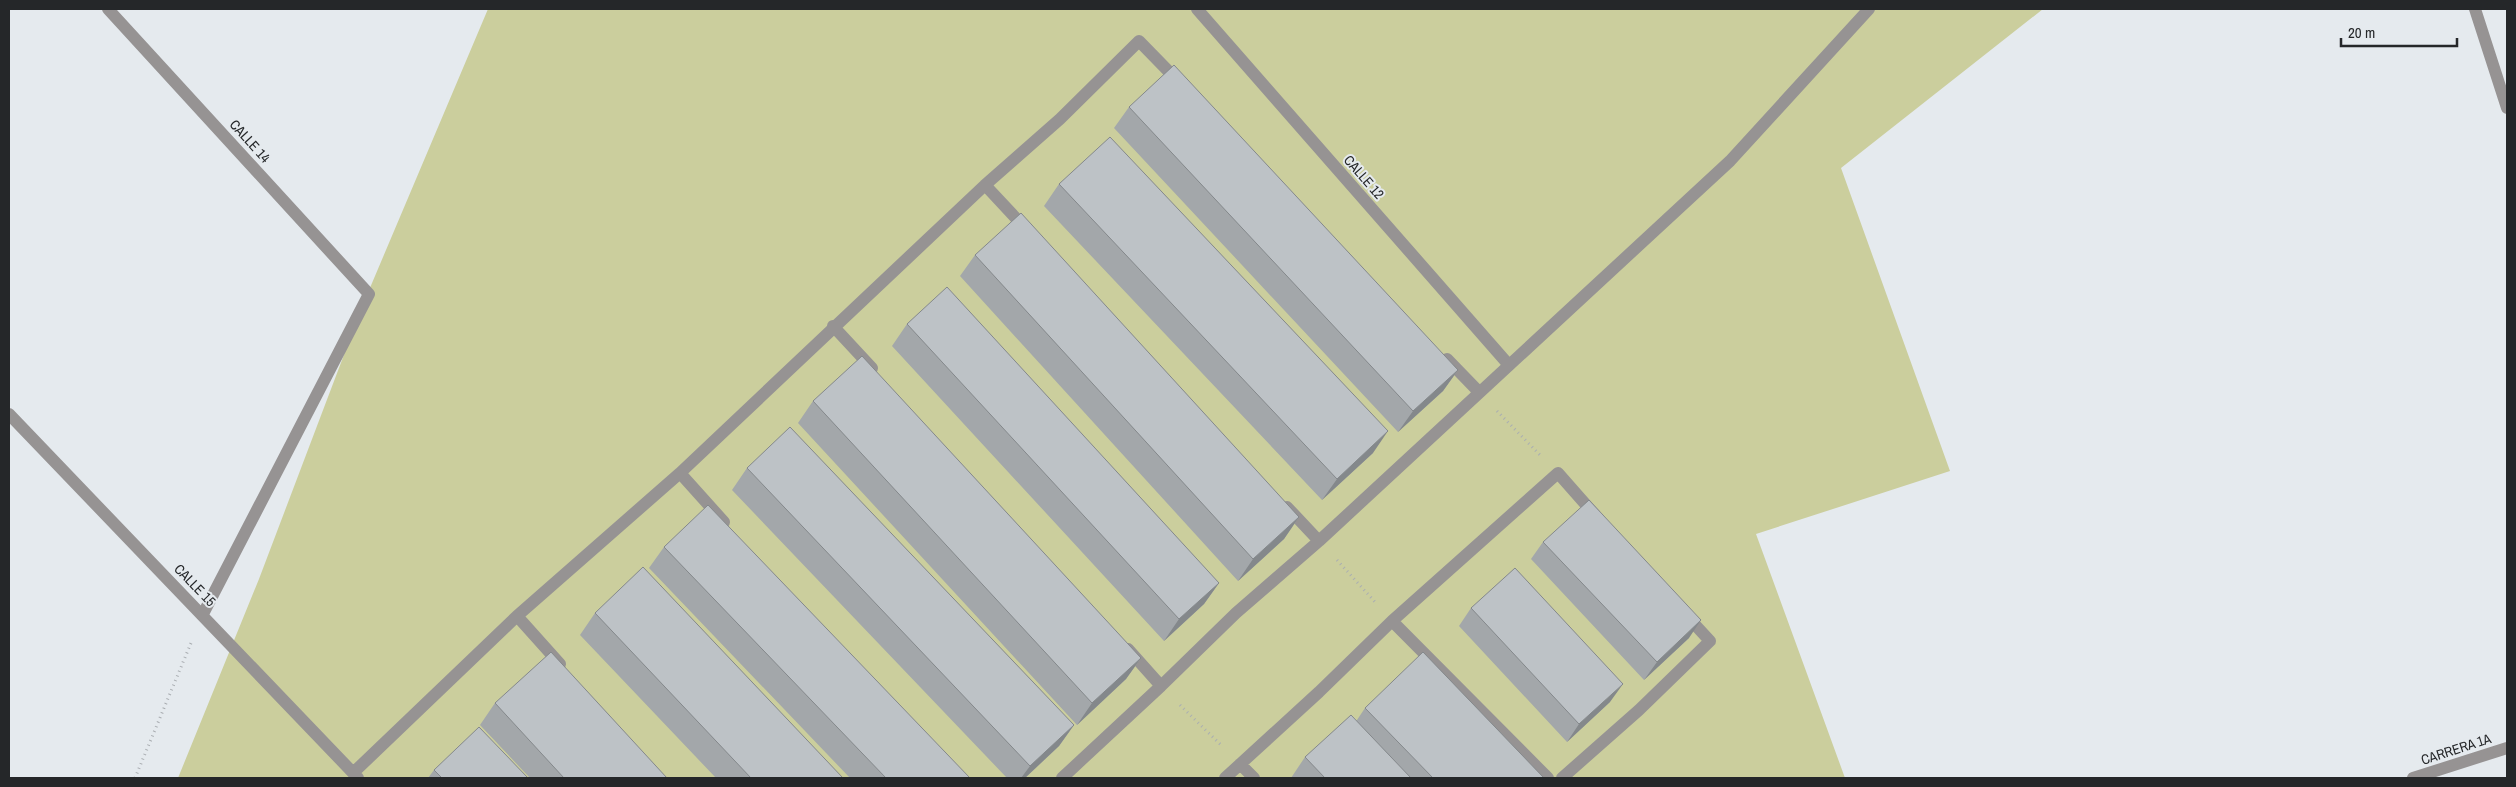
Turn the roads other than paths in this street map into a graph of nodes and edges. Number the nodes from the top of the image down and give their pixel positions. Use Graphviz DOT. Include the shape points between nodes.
graph roads {
  1 [pos="108,9"];
  2 [pos="1197,9"];
  3 [pos="1869,9"];
  4 [pos="2475,9"];
  5 [pos="1187,90"];
  6 [pos="2507,108"];
  7 [pos="985,184"];
  8 [pos="1037,241"];
  9 [pos="833,326"];
  10 [pos="1438,350"];
  11 [pos="1508,364"];
  12 [pos="880,377"];
  13 [pos="1478,392"];
  14 [pos="9,414"];
  15 [pos="680,473"];
  16 [pos="1278,498"];
  17 [pos="1603,524"];
  18 [pos="733,532"];
  19 [pos="1319,541"];
  20 [pos="1679,607"];
  21 [pos="203,614"];
  22 [pos="517,616"];
  23 [pos="1392,621"];
  24 [pos="1121,642"];
  25 [pos="570,675"];
  26 [pos="1161,686"];
  27 [pos="2507,748"];
  28 [pos="1240,764"];
  29 [pos="355,776"];
  30 [pos="1062,778"];
  31 [pos="1224,778"];
  32 [pos="1254,778"];
  33 [pos="1548,778"];
  34 [pos="1562,778"];
  35 [pos="2414,778"];
  1 -- 21 [label="street, CALLE 14" via="369,294"];
  2 -- 11 [label="street, CALLE 12"];
  3 -- 11 [label="street" via="1730,161"];
  4 -- 6 [label="street"];
  5 -- 7 [label="street" via="1139,41 1060,119"];
  7 -- 8 [label="street"];
  7 -- 9 [label="street"];
  9 -- 12 [label="street"];
  9 -- 15 [label="street"];
  10 -- 13 [label="street"];
  11 -- 13 [label="street"];
  13 -- 19 [label="street"];
  14 -- 21 [label="street, CALLE 15"];
  15 -- 18 [label="street"];
  15 -- 22 [label="street"];
  16 -- 19 [label="street"];
  17 -- 23 [label="street" via="1558,473"];
  19 -- 26 [label="street" via="1236,613"];
  20 -- 34 [label="street" via="1710,641"];
  21 -- 29 [label="street, CALLE 15"];
  22 -- 25 [label="street"];
  22 -- 29 [label="street"];
  23 -- 28 [label="street"];
  23 -- 33 [label="street"];
  24 -- 26 [label="street"];
  26 -- 30 [label="street"];
  27 -- 35 [label="street, CARRERA 1A"];
  28 -- 31 [label="street"];
  28 -- 32 [label="street"];
}
